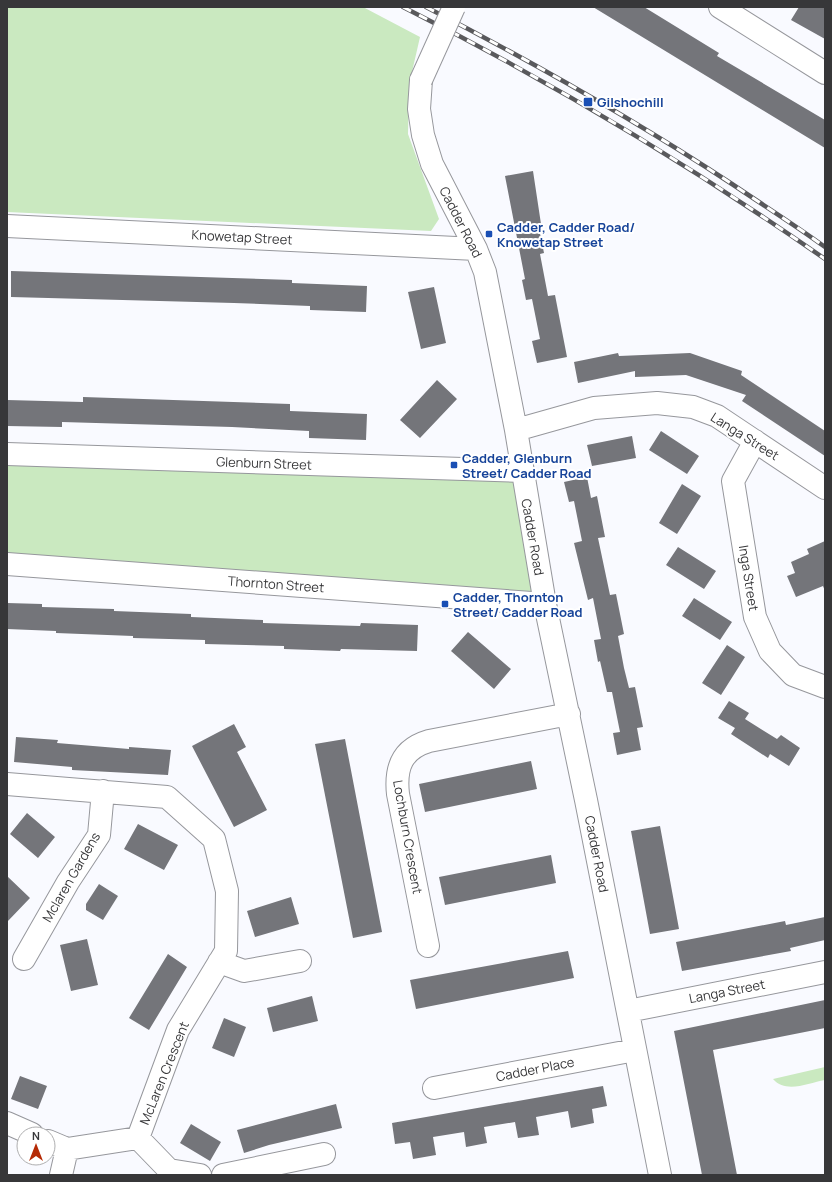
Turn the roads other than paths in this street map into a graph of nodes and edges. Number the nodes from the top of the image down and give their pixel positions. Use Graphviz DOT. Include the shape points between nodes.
graph roads {
  1 [pos="454,7"];
  2 [pos="723,8"];
  3 [pos="825,73"];
  4 [pos="7,226"];
  5 [pos="476,248"];
  6 [pos="516,430"];
  7 [pos="755,441"];
  8 [pos="7,454"];
  9 [pos="522,472"];
  10 [pos="825,488"];
  11 [pos="7,564"];
  12 [pos="545,604"];
  13 [pos="825,687"];
  14 [pos="569,714"];
  15 [pos="7,784"];
  16 [pos="104,791"];
  17 [pos="428,946"];
  18 [pos="24,959"];
  19 [pos="300,961"];
  20 [pos="219,962"];
  21 [pos="825,972"];
  22 [pos="628,1011"];
  23 [pos="636,1050"];
  24 [pos="434,1088"];
  25 [pos="138,1138"];
  26 [pos="58,1145"];
  27 [pos="324,1154"];
  28 [pos="61,1175"];
  29 [pos="200,1175"];
  30 [pos="223,1175"];
  31 [pos="660,1175"];
  1 -- 5 [label="street, Cadder Road, bridge" via="421,80 420,109 423,136 432,164"];
  2 -- 3 [label="street"];
  4 -- 5 [label="street, Knowetap Street"];
  5 -- 6 [label="street, Cadder Road" via="485,272"];
  6 -- 7 [label="street, Langa Street" via="594,408 657,403 693,407 717,416"];
  6 -- 9 [label="street, Cadder Road"];
  7 -- 10 [label="street, Langa Street"];
  7 -- 13 [label="street, Inga Street" via="733,481 755,616 770,651 793,675"];
  8 -- 9 [label="street, Glenburn Street"];
  9 -- 12 [label="street, Cadder Road"];
  11 -- 12 [label="street, Thornton Street"];
  12 -- 14 [label="street, Cadder Road"];
  14 -- 17 [label="street, Lochburn Crescent" via="429,741 413,748 403,759 397,774 398,794"];
  14 -- 22 [label="street, Cadder Road"];
  15 -- 16 [label="street, McLaren Crescent"];
  16 -- 18 [label="street, Mclaren Gardens" via="99,835 68,882"];
  16 -- 20 [label="street, McLaren Crescent" via="167,797 214,839 227,891 226,951"];
  19 -- 20 [label="street" via="244,971"];
  20 -- 25 [label="street, McLaren Crescent" via="178,1030"];
  21 -- 22 [label="street, Langa Street"];
  22 -- 23 [label="street, Cadder Road"];
  23 -- 24 [label="street, Cadder Place"];
  23 -- 31 [label="street, Cadder Road"];
  25 -- 26 [label="street, McLaren Crescent"];
  25 -- 29 [label="street" via="169,1170"];
  26 -- 28 [label="street"];
  27 -- 30 [label="street"];
}
